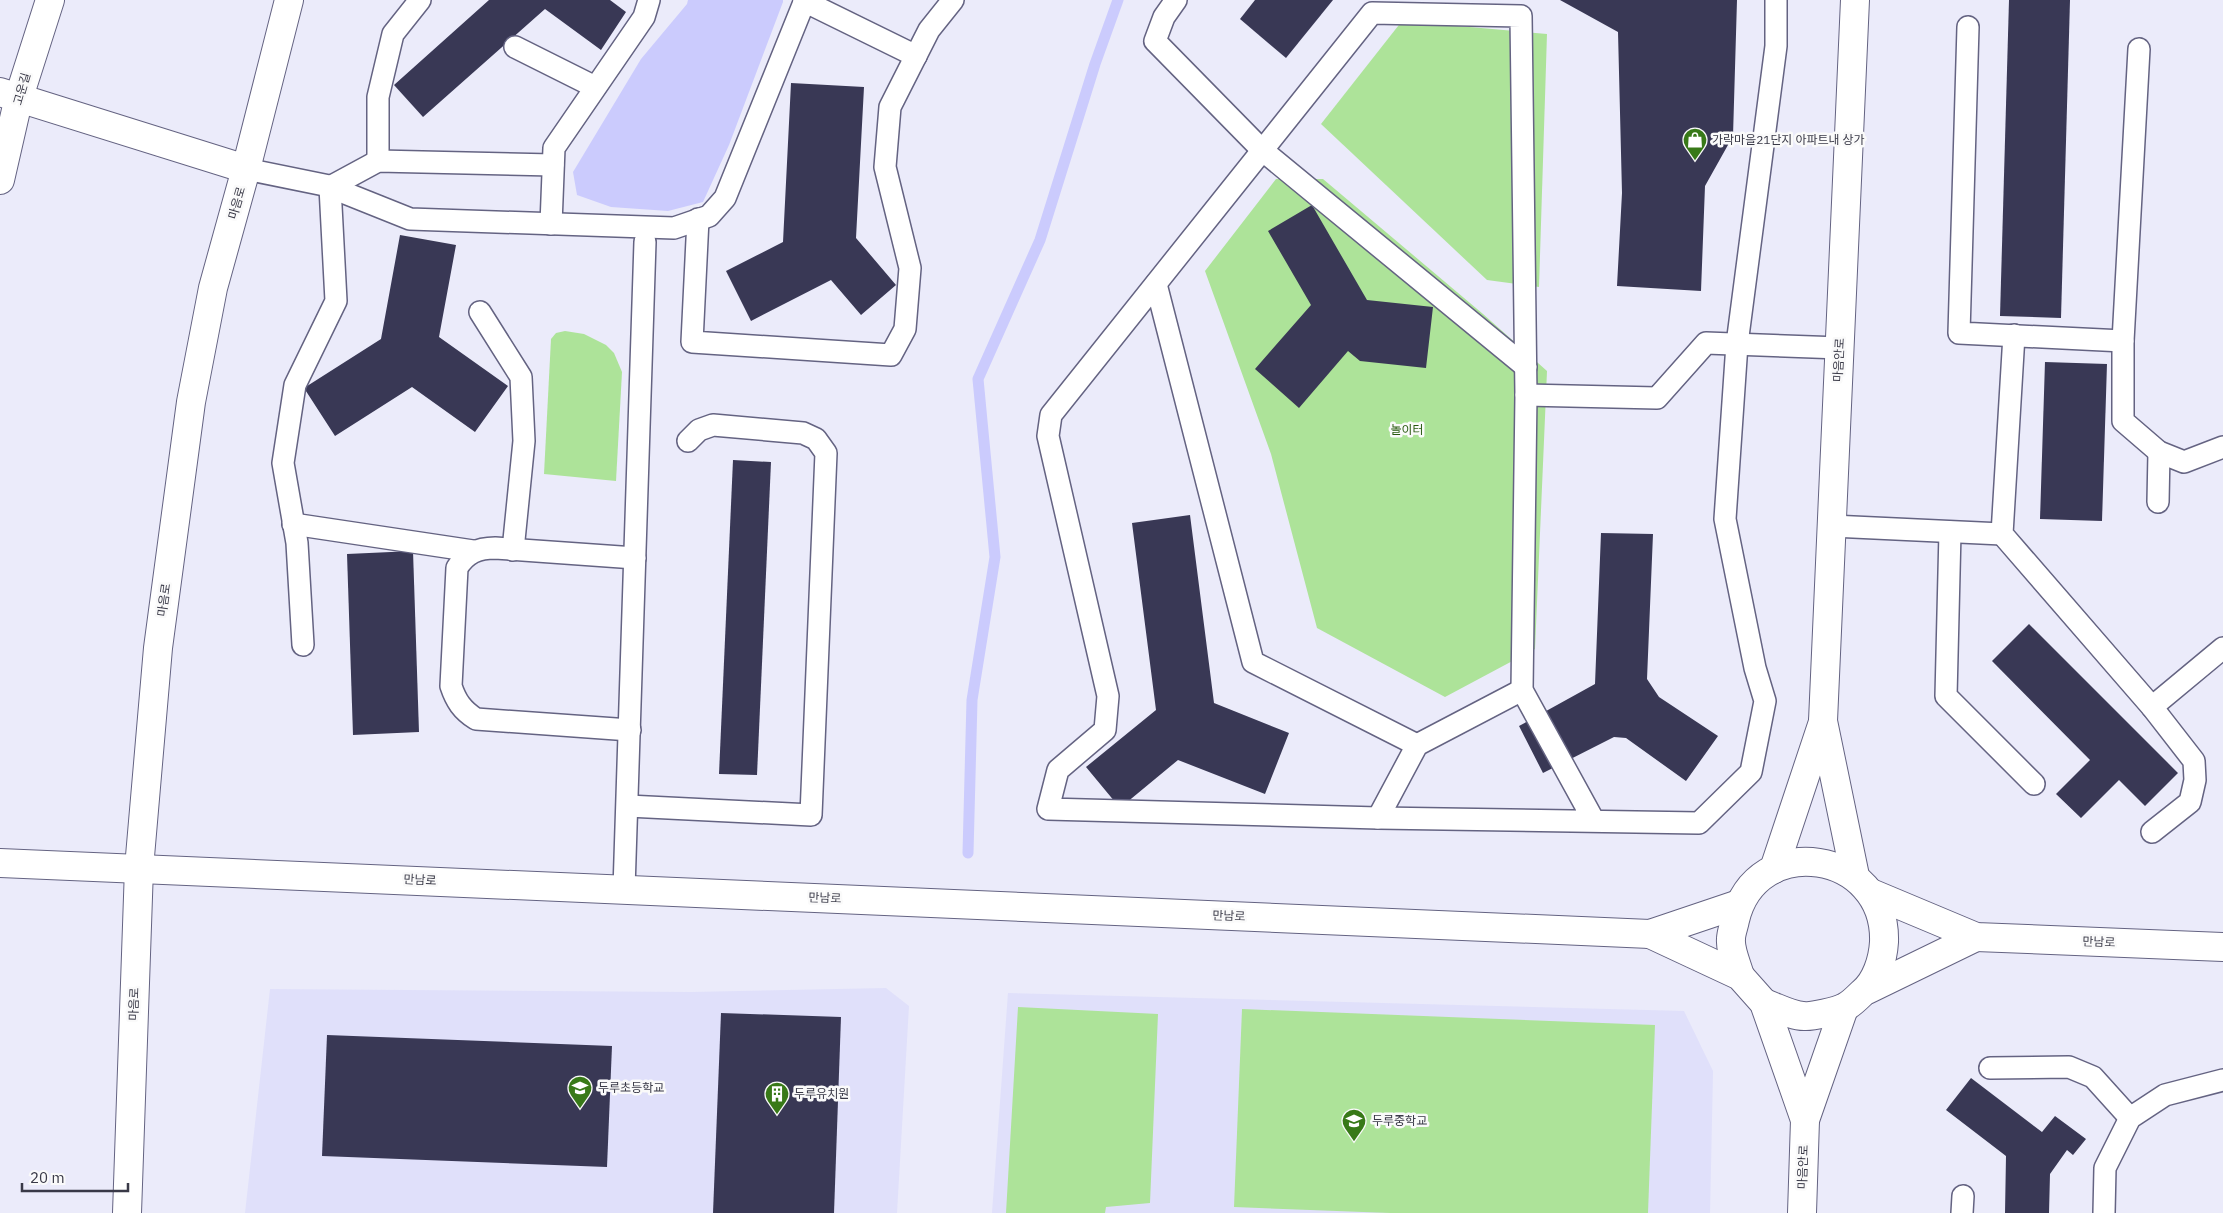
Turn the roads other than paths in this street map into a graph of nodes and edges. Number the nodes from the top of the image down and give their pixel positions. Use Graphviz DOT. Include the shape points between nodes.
graph roads {
  1 [pos="50,0"];
  2 [pos="289,0"];
  3 [pos="420,0"];
  4 [pos="649,0"];
  5 [pos="953,0"];
  6 [pos="1176,0"];
  7 [pos="1776,0"];
  8 [pos="1855,0"];
  9 [pos="804,1"];
  10 [pos="1968,27"];
  11 [pos="515,47"];
  12 [pos="2139,49"];
  13 [pos="916,56"];
  14 [pos="595,87"];
  15 [pos="10,94"];
  16 [pos="1262,150"];
  17 [pos="378,160"];
  18 [pos="553,165"];
  19 [pos="246,169"];
  20 [pos="0,180"];
  21 [pos="330,187"];
  22 [pos="368,194"];
  23 [pos="698,220"];
  24 [pos="552,224"];
  25 [pos="646,242"];
  26 [pos="1156,284"];
  27 [pos="480,312"];
  28 [pos="2014,335"];
  29 [pos="2123,341"];
  30 [pos="1736,344"];
  31 [pos="1840,348"];
  32 [pos="1526,367"];
  33 [pos="1526,396"];
  34 [pos="688,441"];
  35 [pos="2223,448"];
  36 [pos="2159,452"];
  37 [pos="2158,502"];
  38 [pos="293,524"];
  39 [pos="1832,526"];
  40 [pos="1950,532"];
  41 [pos="2002,534"];
  42 [pos="514,550"];
  43 [pos="473,551"];
  44 [pos="635,558"];
  45 [pos="303,645"];
  46 [pos="2223,648"];
  47 [pos="1522,690"];
  48 [pos="2152,707"];
  49 [pos="1823,721"];
  50 [pos="630,730"];
  51 [pos="1417,745"];
  52 [pos="2034,784"];
  53 [pos="628,806"];
  54 [pos="1378,818"];
  55 [pos="1594,822"];
  56 [pos="2152,832"];
  57 [pos="0,863"];
  58 [pos="139,868"];
  59 [pos="1774,869"];
  60 [pos="1863,885"];
  61 [pos="624,889"];
  62 [pos="1739,904"];
  63 [pos="1650,934"];
  64 [pos="1976,937"];
  65 [pos="2223,947"];
  66 [pos="1740,976"];
  67 [pos="1867,990"];
  68 [pos="1764,1003"];
  69 [pos="1844,1008"];
  70 [pos="1990,1068"];
  71 [pos="2223,1080"];
  72 [pos="2130,1118"];
  73 [pos="1805,1120"];
  74 [pos="127,1213"];
  75 [pos="1802,1213"];
  76 [pos="2104,1213"];
  1 -- 15 [label="street, 고운길"];
  2 -- 19 [label="street, 마음로"];
  3 -- 17 [label="lane" via="393,34 378,97"];
  4 -- 14 [label="lane" via="644,18"];
  5 -- 13 [label="lane" via="929,30"];
  6 -- 16 [label="lane" via="1164,16 1156,41"];
  7 -- 30 [label="lane" via="1776,46"];
  8 -- 31 [label="street, 마음안로"];
  9 -- 13 [label="lane"];
  9 -- 23 [label="lane" via="725,198 708,216"];
  10 -- 28 [label="lane" via="1959,333"];
  11 -- 14 [label="lane"];
  12 -- 29 [label="lane"];
  13 -- 23 [label="lane" via="890,107 887,137 885,167 910,268 905,329 891,355 692,342"];
  14 -- 18 [label="lane" via="554,148"];
  15 -- 19 [label="street"];
  15 -- 20 [label="street, 고운길"];
  16 -- 26 [label="lane"];
  16 -- 32 [label="lane"];
  16 -- 32 [label="lane" via="1372,13 1521,16"];
  17 -- 18 [label="lane"];
  17 -- 21 [label="lane"];
  18 -- 24 [label="lane"];
  19 -- 21 [label="lane"];
  19 -- 58 [label="street, 마음로" via="213,288 191,402 158,648"];
  21 -- 22 [label="lane"];
  21 -- 24 [label="lane" via="410,219"];
  21 -- 38 [label="lane" via="336,301 295,386 283,463"];
  23 -- 24 [label="lane" via="674,228"];
  25 -- 44 [label="lane"];
  26 -- 51 [label="lane" via="1253,662"];
  26 -- 54 [label="lane" via="1051,415 1048,436 1108,696 1105,730 1058,770 1048,809"];
  27 -- 42 [label="lane" via="521,377 524,441"];
  28 -- 29 [label="lane"];
  28 -- 41 [label="lane"];
  29 -- 36 [label="lane" via="2123,421"];
  30 -- 31 [label="lane"];
  30 -- 33 [label="lane" via="1706,343 1657,398"];
  30 -- 55 [label="lane" via="1725,519 1755,668 1765,701 1751,772 1699,823"];
  31 -- 39 [label="street, 마음안로"];
  32 -- 33 [label="lane"];
  33 -- 47 [label="lane"];
  34 -- 53 [label="lane" via="699,430 713,425 773,430 803,433 816,438 826,453 811,815"];
  35 -- 36 [label="lane" via="2184,462"];
  36 -- 37 [label="lane"];
  38 -- 43 [label="lane"];
  38 -- 45 [label="lane"];
  39 -- 40 [label="lane"];
  39 -- 49 [label="street, 마음안로"];
  40 -- 41 [label="lane"];
  40 -- 52 [label="lane" via="1946,696"];
  41 -- 48 [label="lane"];
  42 -- 43 [label="lane" via="485,548"];
  42 -- 44 [label="lane"];
  43 -- 50 [label="lane" via="462,559 457,568 451,686 465,712 476,719 490,721"];
  44 -- 50 [label="lane"];
  46 -- 48 [label="lane"];
  47 -- 51 [label="lane"];
  47 -- 55 [label="lane"];
  48 -- 56 [label="lane" via="2194,761 2195,780 2190,802"];
  49 -- 59 [label="street"];
  49 -- 60 [label="street"];
  50 -- 53 [label="lane"];
  51 -- 54 [label="lane"];
  53 -- 61 [label="lane"];
  54 -- 55 [label="lane"];
  57 -- 58 [label="street, 만남로"];
  58 -- 61 [label="street, 만남로"];
  58 -- 74 [label="street, 마음로"];
  59 -- 60 [label="street" via="1801,861 1829,864"];
  59 -- 62 [label="street" via="1753,883"];
  60 -- 64 [label="street"];
  60 -- 67 [label="street" via="1884,925 1883,959"];
  61 -- 63 [label="street, 만남로"];
  62 -- 63 [label="street"];
  62 -- 66 [label="street" via="1730,940"];
  63 -- 66 [label="street"];
  64 -- 65 [label="street, 만남로"];
  64 -- 67 [label="street"];
  66 -- 68 [label="street"];
  67 -- 69 [label="street"];
  68 -- 69 [label="street" via="1804,1016"];
  68 -- 73 [label="street"];
  69 -- 73 [label="street"];
  70 -- 72 [label="lane" via="2069,1067 2093,1077"];
  71 -- 72 [label="lane" via="2165,1094"];
  72 -- 76 [label="lane" via="2105,1168"];
  73 -- 75 [label="street, 마음안로"];
}
